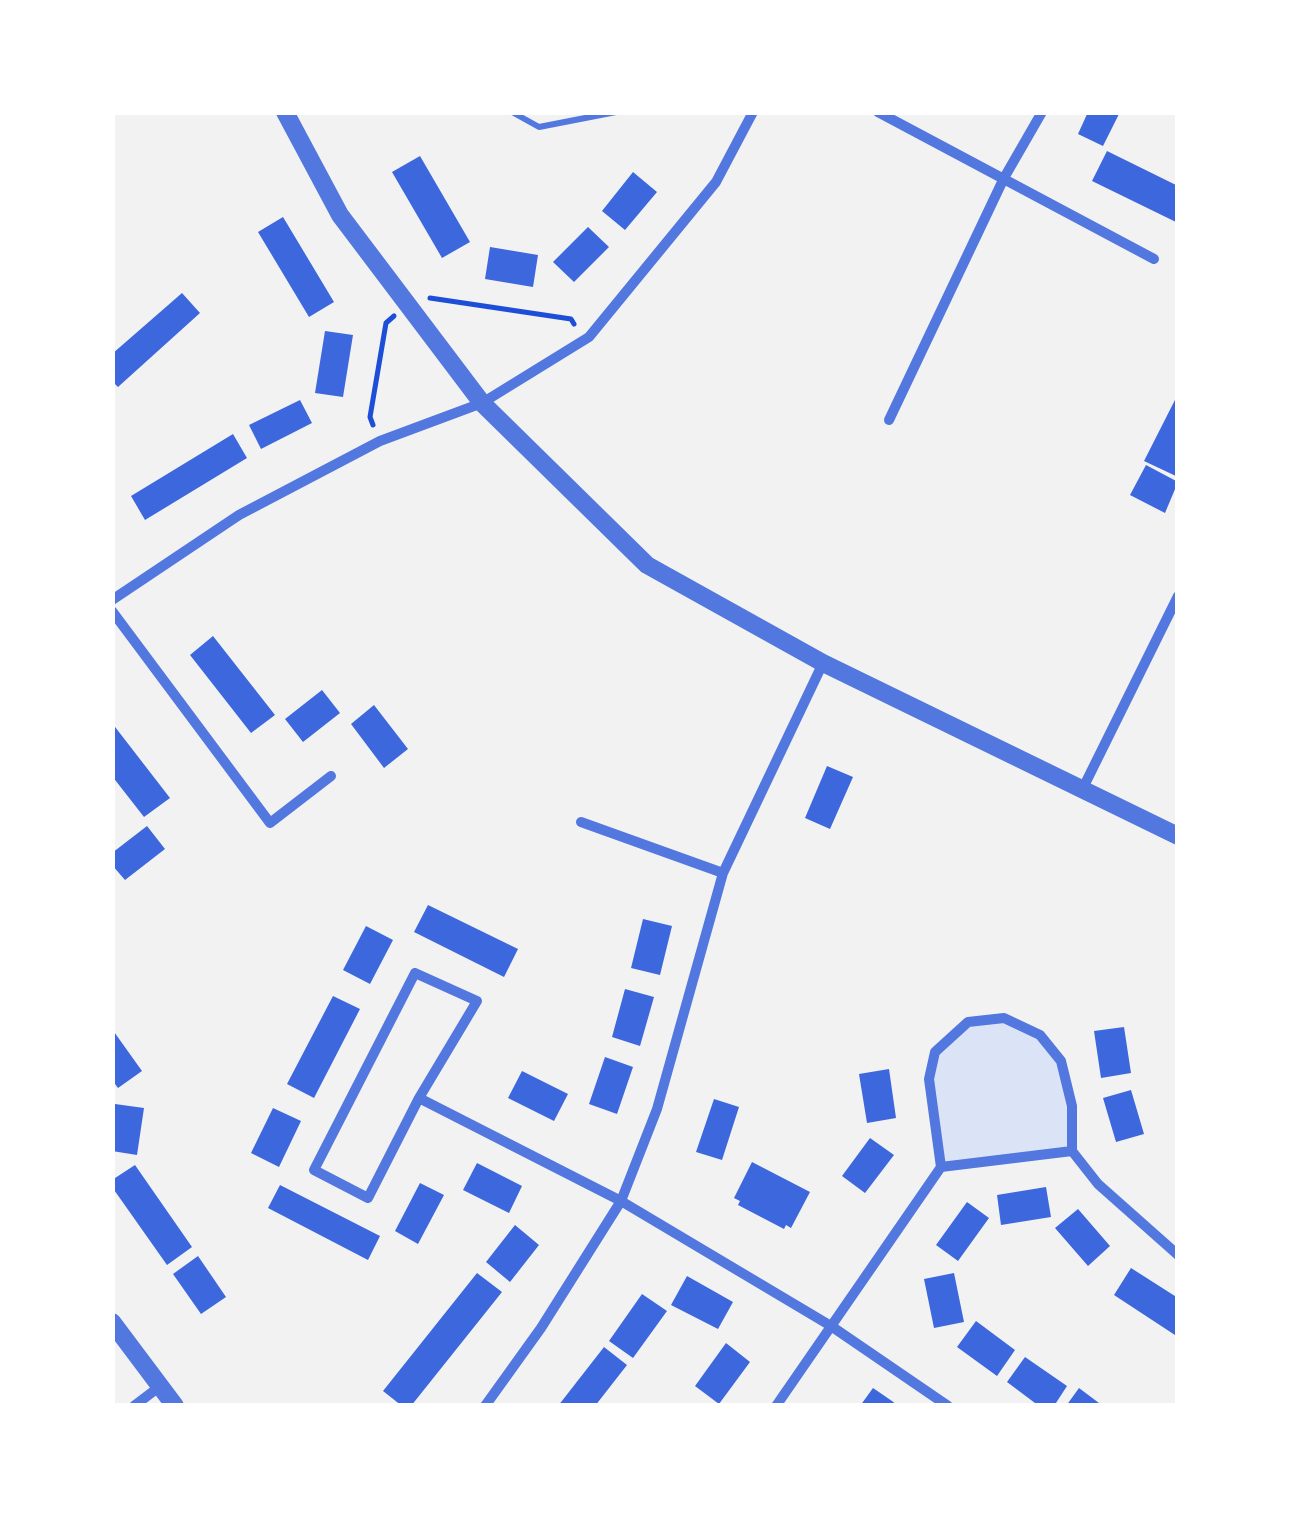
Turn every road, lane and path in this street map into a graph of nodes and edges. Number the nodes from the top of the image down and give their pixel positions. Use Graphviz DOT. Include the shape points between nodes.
graph roads {
  1 [pos="286,112"];
  2 [pos="512,112"];
  3 [pos="616,112"];
  4 [pos="753,112"];
  5 [pos="878,112"];
  6 [pos="1042,112"];
  7 [pos="1004,178"];
  8 [pos="1154,259"];
  9 [pos="482,403"];
  10 [pos="889,420"];
  11 [pos="1178,596"];
  12 [pos="112,600"];
  13 [pos="112,611"];
  14 [pos="823,664"];
  15 [pos="331,776"];
  16 [pos="1082,790"];
  17 [pos="581,822"];
  18 [pos="1178,836"];
  19 [pos="723,873"];
  20 [pos="418,1098"];
  21 [pos="1072,1151"];
  22 [pos="941,1167"];
  23 [pos="621,1201"];
  24 [pos="1178,1255"];
  25 [pos="112,1322"];
  26 [pos="831,1326"];
  27 [pos="160,1387"];
  28 [pos="134,1406"];
  29 [pos="175,1406"];
  30 [pos="485,1406"];
  31 [pos="776,1406"];
  32 [pos="948,1406"];
  1 -- 9 [label="street" via="340,215"];
  2 -- 3 [label="lane" via="538,127"];
  4 -- 9 [label="street" via="716,182 589,336"];
  5 -- 7 [label="street"];
  6 -- 7 [label="street"];
  7 -- 8 [label="street"];
  7 -- 10 [label="street"];
  9 -- 12 [label="street" via="380,442 238,515"];
  9 -- 14 [label="street" via="647,564"];
  11 -- 16 [label="street"];
  13 -- 15 [label="street" via="270,823"];
  14 -- 16 [label="street"];
  14 -- 19 [label="street"];
  16 -- 18 [label="street"];
  17 -- 19 [label="street"];
  19 -- 23 [label="street" via="657,1110"];
  20 -- 20 [label="street" via="368,1198 314,1170 415,974 476,1001"];
  20 -- 23 [label="street"];
  21 -- 22 [label="street"];
  21 -- 22 [label="street" via="1072,1106 1061,1061 1040,1036 1004,1018 968,1022 935,1052 929,1080"];
  21 -- 24 [label="street" via="1098,1184"];
  22 -- 26 [label="street"];
  23 -- 26 [label="street"];
  23 -- 30 [label="street"];
  25 -- 27 [label="street"];
  26 -- 31 [label="street"];
  26 -- 32 [label="street"];
  27 -- 28 [label="street"];
  27 -- 29 [label="street"];
}
